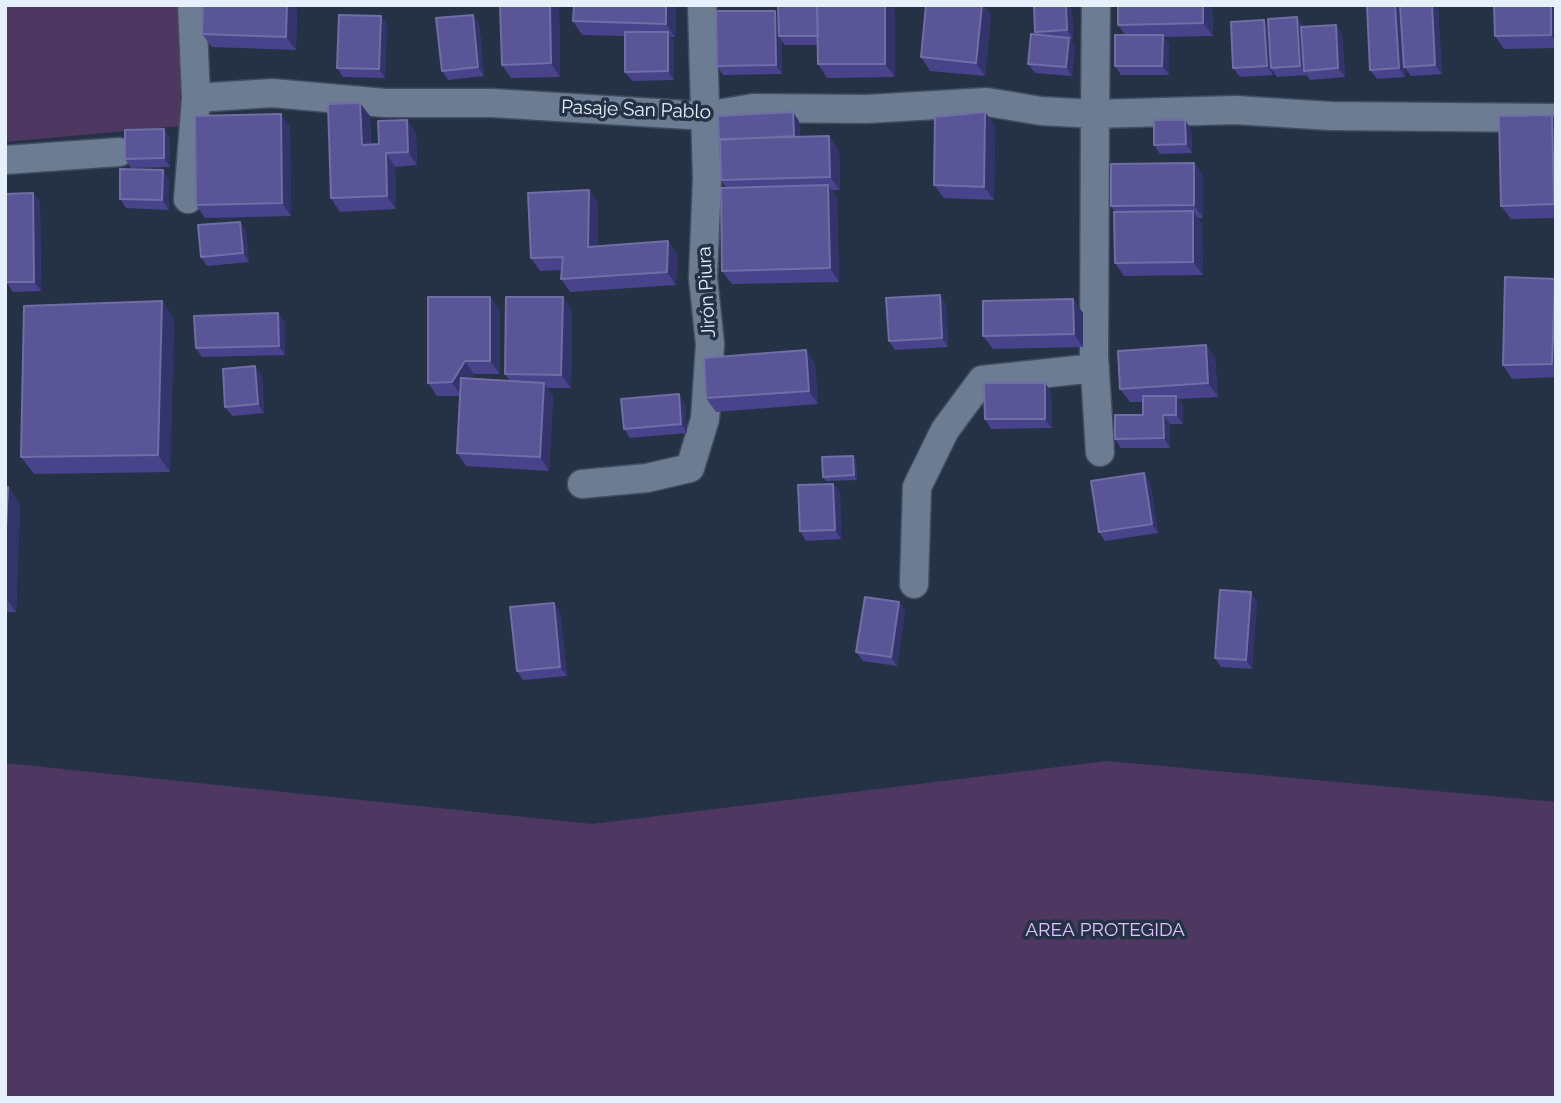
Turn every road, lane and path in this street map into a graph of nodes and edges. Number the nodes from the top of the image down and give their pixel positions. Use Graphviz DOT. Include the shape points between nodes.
graph roads {
  1 [pos="192,5"];
  2 [pos="702,5"];
  3 [pos="1096,5"];
  4 [pos="196,98"];
  5 [pos="1095,102"];
  6 [pos="705,116"];
  7 [pos="1556,118"];
  8 [pos="119,152"];
  9 [pos="5,160"];
  10 [pos="188,199"];
  11 [pos="1095,368"];
  12 [pos="1100,452"];
  13 [pos="582,484"];
  14 [pos="914,584"];
  1 -- 4 [label="street"];
  2 -- 6 [label="street, Jirón Piura"];
  3 -- 5 [label="street"];
  4 -- 6 [label="street, Pasaje San Pablo" via="272,93 385,103 492,103"];
  4 -- 10 [label="street"];
  5 -- 6 [label="street, Pasaje San Pablo" via="1041,111 987,102 867,109 753,108"];
  5 -- 7 [label="street, Pasaje San Pablo" via="1331,116"];
  5 -- 11 [label="street"];
  6 -- 13 [label="street, Jirón Piura" via="702,278 710,344 705,419 690,468 647,478"];
  8 -- 9 [label="street"];
  11 -- 12 [label="street"];
  11 -- 14 [label="street" via="982,380 945,430 917,487"];
}
